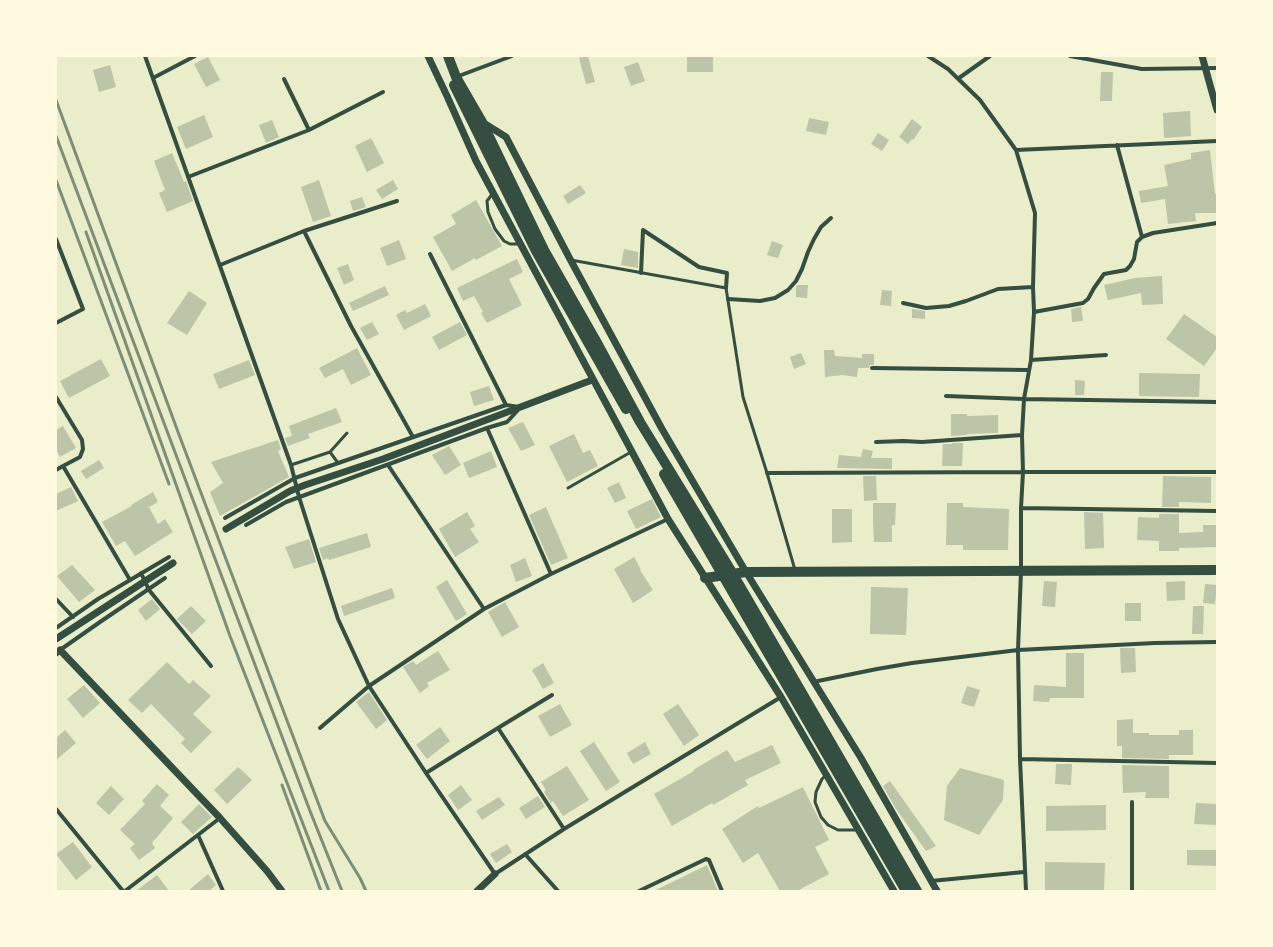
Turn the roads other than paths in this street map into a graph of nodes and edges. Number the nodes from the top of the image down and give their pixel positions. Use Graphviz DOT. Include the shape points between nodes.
graph roads {
  1 [pos="145,56"];
  2 [pos="195,56"];
  3 [pos="428,56"];
  4 [pos="440,56"];
  5 [pos="448,56"];
  6 [pos="512,56"];
  7 [pos="928,56"];
  8 [pos="990,56"];
  9 [pos="1070,56"];
  10 [pos="1202,56"];
  11 [pos="1205,68"];
  12 [pos="1217,68"];
  13 [pos="456,77"];
  14 [pos="153,78"];
  15 [pos="959,78"];
  16 [pos="284,79"];
  17 [pos="383,92"];
  18 [pos="1217,110"];
  19 [pos="478,125"];
  20 [pos="309,130"];
  21 [pos="1217,141"];
  22 [pos="1117,145"];
  23 [pos="1016,150"];
  24 [pos="494,157"];
  25 [pos="188,177"];
  26 [pos="493,193"];
  27 [pos="397,201"];
  28 [pos="831,218"];
  29 [pos="1217,223"];
  30 [pos="304,232"];
  31 [pos="1142,236"];
  32 [pos="56,239"];
  33 [pos="520,244"];
  34 [pos="430,254"];
  35 [pos="570,260"];
  36 [pos="220,265"];
  37 [pos="640,273"];
  38 [pos="1033,287"];
  39 [pos="726,288"];
  40 [pos="728,300"];
  41 [pos="902,303"];
  42 [pos="1034,312"];
  43 [pos="56,323"];
  44 [pos="1106,355"];
  45 [pos="1031,360"];
  46 [pos="872,368"];
  47 [pos="1028,370"];
  48 [pos="592,380"];
  49 [pos="946,396"];
  50 [pos="56,397"];
  51 [pos="1024,399"];
  52 [pos="1217,402"];
  53 [pos="506,405"];
  54 [pos="521,407"];
  55 [pos="487,428"];
  56 [pos="347,433"];
  57 [pos="1022,435"];
  58 [pos="413,437"];
  59 [pos="876,442"];
  60 [pos="330,452"];
  61 [pos="631,452"];
  62 [pos="338,463"];
  63 [pos="291,465"];
  64 [pos="388,465"];
  65 [pos="63,466"];
  66 [pos="56,470"];
  67 [pos="1023,472"];
  68 [pos="1217,472"];
  69 [pos="767,473"];
  70 [pos="295,480"];
  71 [pos="568,488"];
  72 [pos="299,495"];
  73 [pos="1020,508"];
  74 [pos="1217,511"];
  75 [pos="226,518"];
  76 [pos="668,519"];
  77 [pos="246,525"];
  78 [pos="226,528"];
  79 [pos="171,560"];
  80 [pos="1217,570"];
  81 [pos="1021,571"];
  82 [pos="746,572"];
  83 [pos="796,572"];
  84 [pos="551,574"];
  85 [pos="142,575"];
  86 [pos="165,578"];
  87 [pos="705,578"];
  88 [pos="130,580"];
  89 [pos="148,588"];
  90 [pos="56,599"];
  91 [pos="484,609"];
  92 [pos="73,617"];
  93 [pos="56,628"];
  94 [pos="56,639"];
  95 [pos="1217,642"];
  96 [pos="1018,650"];
  97 [pos="58,652"];
  98 [pos="211,666"];
  99 [pos="813,682"];
  100 [pos="369,686"];
  101 [pos="552,695"];
  102 [pos="781,697"];
  103 [pos="320,728"];
  104 [pos="498,728"];
  105 [pos="1020,759"];
  106 [pos="1217,763"];
  107 [pos="426,773"];
  108 [pos="826,775"];
  109 [pos="1132,802"];
  110 [pos="56,809"];
  111 [pos="220,818"];
  112 [pos="564,829"];
  113 [pos="858,830"];
  114 [pos="198,835"];
  115 [pos="525,854"];
  116 [pos="1024,872"];
  117 [pos="495,874"];
  118 [pos="931,882"];
  119 [pos="124,891"];
  120 [pos="223,891"];
  121 [pos="282,891"];
  122 [pos="477,891"];
  123 [pos="558,891"];
  124 [pos="639,891"];
  125 [pos="722,891"];
  126 [pos="894,891"];
  127 [pos="906,891"];
  128 [pos="917,891"];
  129 [pos="937,891"];
  130 [pos="1026,891"];
  131 [pos="1132,891"];
  1 -- 14 [label="street"];
  2 -- 14 [label="street"];
  3 -- 26 [label="street"];
  4 -- 19 [label="main road"];
  5 -- 13 [label="main road"];
  6 -- 13 [label="street"];
  7 -- 15 [label="street"];
  8 -- 15 [label="street"];
  9 -- 11 [label="street" via="1142,69"];
  10 -- 11 [label="street"];
  11 -- 12 [label="street"];
  11 -- 18 [label="street"];
  13 -- 19 [label="main road"];
  14 -- 25 [label="street"];
  15 -- 23 [label="street" via="980,100"];
  16 -- 20 [label="street"];
  17 -- 20 [label="street"];
  19 -- 24 [label="main road"];
  19 -- 35 [label="street" via="506,137"];
  20 -- 25 [label="street"];
  21 -- 22 [label="street"];
  22 -- 23 [label="street"];
  22 -- 31 [label="street"];
  23 -- 38 [label="street" via="1035,213"];
  24 -- 127 [label="main road" via="540,258"];
  24 -- 128 [label="main road" via="640,422 730,569"];
  25 -- 36 [label="street"];
  26 -- 33 [label="street"];
  26 -- 33 [label="lane" via="487,201 488,212 495,229 504,241"];
  27 -- 30 [label="street"];
  28 -- 40 [label="street" via="814,239 796,281 788,290 775,298 760,301"];
  29 -- 31 [label="street"];
  30 -- 36 [label="street"];
  30 -- 58 [label="street" via="351,326"];
  31 -- 42 [label="street" via="1137,242 1130,266 1126,270 1104,274 1083,303"];
  32 -- 43 [label="street" via="83,309"];
  33 -- 48 [label="street"];
  34 -- 53 [label="street"];
  35 -- 37 [label="lane"];
  35 -- 82 [label="street" via="662,429"];
  36 -- 63 [label="street"];
  37 -- 39 [label="lane"];
  37 -- 39 [label="street" via="643,230 699,267 727,273"];
  38 -- 41 [label="street" via="998,288 949,306 926,308"];
  38 -- 42 [label="street"];
  39 -- 40 [label="lane"];
  40 -- 69 [label="lane" via="743,397"];
  42 -- 45 [label="street"];
  44 -- 45 [label="street"];
  45 -- 47 [label="street"];
  46 -- 47 [label="street"];
  47 -- 51 [label="street"];
  48 -- 54 [label="street"];
  48 -- 61 [label="street"];
  49 -- 51 [label="street"];
  50 -- 65 [label="street" via="82,440 84,449 80,457"];
  51 -- 52 [label="street"];
  51 -- 57 [label="street"];
  53 -- 54 [label="street"];
  53 -- 58 [label="street"];
  54 -- 55 [label="street" via="507,422"];
  54 -- 78 [label="street" via="290,491"];
  55 -- 64 [label="street"];
  55 -- 84 [label="street"];
  56 -- 60 [label="lane"];
  57 -- 59 [label="street" via="922,442"];
  57 -- 67 [label="street"];
  58 -- 62 [label="street"];
  60 -- 62 [label="lane"];
  60 -- 63 [label="lane"];
  61 -- 71 [label="lane"];
  61 -- 76 [label="street"];
  62 -- 70 [label="street"];
  63 -- 70 [label="street"];
  64 -- 72 [label="street"];
  64 -- 91 [label="street"];
  65 -- 66 [label="street"];
  65 -- 88 [label="street"];
  67 -- 68 [label="street"];
  67 -- 69 [label="street"];
  67 -- 73 [label="street"];
  69 -- 83 [label="lane"];
  70 -- 72 [label="street"];
  70 -- 75 [label="street"];
  72 -- 77 [label="street"];
  72 -- 100 [label="street" via="338,619"];
  73 -- 74 [label="street"];
  73 -- 81 [label="street"];
  76 -- 84 [label="street"];
  76 -- 87 [label="street"];
  79 -- 85 [label="street"];
  79 -- 94 [label="street"];
  80 -- 81 [label="main road"];
  81 -- 83 [label="main road"];
  81 -- 96 [label="street"];
  82 -- 83 [label="main road"];
  82 -- 87 [label="main road"];
  82 -- 99 [label="street"];
  84 -- 91 [label="street"];
  85 -- 88 [label="street"];
  85 -- 89 [label="street"];
  86 -- 89 [label="street"];
  87 -- 102 [label="street"];
  88 -- 92 [label="street"];
  89 -- 97 [label="street"];
  89 -- 98 [label="street"];
  90 -- 92 [label="street"];
  91 -- 100 [label="street"];
  92 -- 93 [label="street"];
  95 -- 96 [label="street"];
  96 -- 99 [label="street" via="877,668"];
  96 -- 105 [label="street"];
  97 -- 111 [label="street"];
  99 -- 118 [label="street" via="861,758"];
  100 -- 103 [label="street"];
  100 -- 107 [label="street"];
  101 -- 104 [label="street"];
  102 -- 108 [label="street"];
  102 -- 112 [label="street"];
  104 -- 107 [label="street"];
  104 -- 112 [label="street"];
  105 -- 106 [label="street"];
  105 -- 116 [label="street"];
  107 -- 117 [label="street"];
  108 -- 113 [label="street"];
  108 -- 113 [label="lane" via="816,792 815,802 821,817 828,825 838,830"];
  109 -- 131 [label="street"];
  110 -- 119 [label="street"];
  111 -- 114 [label="street"];
  111 -- 121 [label="street"];
  112 -- 115 [label="street"];
  113 -- 126 [label="street"];
  114 -- 119 [label="street"];
  114 -- 120 [label="street"];
  115 -- 117 [label="street"];
  115 -- 123 [label="street"];
  116 -- 118 [label="street"];
  116 -- 130 [label="street"];
  117 -- 122 [label="street"];
  118 -- 129 [label="street"];
  124 -- 125 [label="street" via="706,859"];
}
